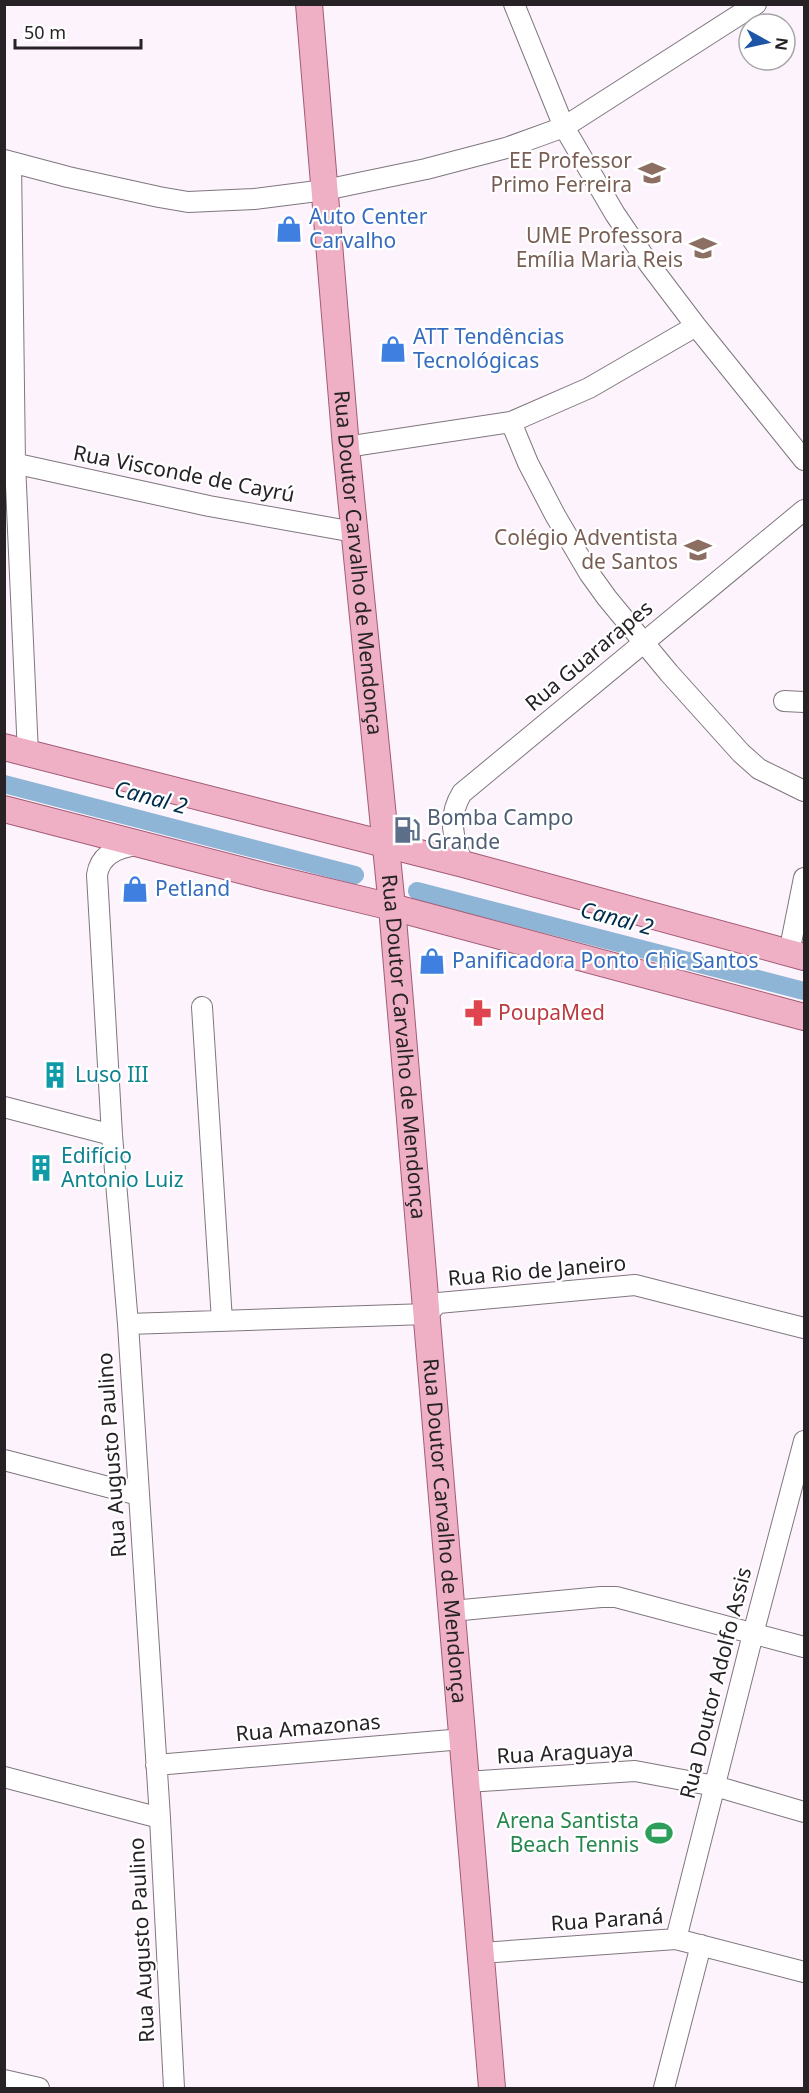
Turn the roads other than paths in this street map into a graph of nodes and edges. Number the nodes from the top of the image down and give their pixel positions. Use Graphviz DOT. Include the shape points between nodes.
graph roads {
  1 [pos="309,4"];
  2 [pos="514,4"];
  3 [pos="756,4"];
  4 [pos="564,127"];
  5 [pos="8,161"];
  6 [pos="325,190"];
  7 [pos="696,326"];
  8 [pos="511,422"];
  9 [pos="346,447"];
  10 [pos="804,460"];
  11 [pos="10,462"];
  12 [pos="804,510"];
  13 [pos="354,532"];
  14 [pos="644,641"];
  15 [pos="784,702"];
  16 [pos="804,702"];
  17 [pos="16,751"];
  18 [pos="804,791"];
  19 [pos="4,809"];
  20 [pos="138,845"];
  21 [pos="385,845"];
  22 [pos="463,864"];
  23 [pos="804,878"];
  24 [pos="392,907"];
  25 [pos="797,955"];
  26 [pos="201,1007"];
  27 [pos="804,1017"];
  28 [pos="4,1107"];
  29 [pos="112,1135"];
  30 [pos="427,1314"];
  31 [pos="222,1321"];
  32 [pos="128,1324"];
  33 [pos="804,1328"];
  34 [pos="804,1441"];
  35 [pos="4,1460"];
  36 [pos="139,1495"];
  37 [pos="452,1611"];
  38 [pos="753,1634"];
  39 [pos="804,1647"];
  40 [pos="463,1740"];
  41 [pos="156,1765"];
  42 [pos="4,1777"];
  43 [pos="466,1782"];
  44 [pos="715,1786"];
  45 [pos="804,1812"];
  46 [pos="160,1818"];
  47 [pos="676,1939"];
  48 [pos="701,1945"];
  49 [pos="481,1953"];
  50 [pos="804,1972"];
  51 [pos="4,2080"];
  52 [pos="39,2088"];
  53 [pos="174,2088"];
  54 [pos="492,2088"];
  55 [pos="664,2088"];
  1 -- 6 [label="main road, Rua Doutor Carvalho de Mendonça"];
  2 -- 4 [label="street"];
  3 -- 4 [label="street"];
  4 -- 6 [label="street" via="464,160"];
  4 -- 7 [label="street" via="615,214"];
  5 -- 6 [label="street" via="188,202"];
  5 -- 11 [label="street"];
  6 -- 9 [label="main road, Rua Doutor Carvalho de Mendonça"];
  7 -- 8 [label="street" via="589,388"];
  7 -- 10 [label="street"];
  8 -- 9 [label="street"];
  8 -- 14 [label="street" via="528,463 589,573"];
  9 -- 13 [label="main road, Rua Doutor Carvalho de Mendonça"];
  11 -- 13 [label="street, Rua Visconde de Cayrú" via="209,506"];
  11 -- 17 [label="street"];
  12 -- 14 [label="street, Rua Guararapes"];
  13 -- 21 [label="main road, Rua Doutor Carvalho de Mendonça"];
  14 -- 18 [label="street" via="741,753 759,769"];
  14 -- 22 [label="street, Rua Guararapes" via="462,793 455,804 452,824"];
  15 -- 16 [label="street"];
  17 -- 21 [label="main road"];
  19 -- 20 [label="main road"];
  20 -- 24 [label="main road"];
  20 -- 29 [label="street, Rua Augusto Paulino" via="112,852 102,861 97,875"];
  21 -- 22 [label="main road"];
  21 -- 24 [label="main road, Rua Doutor Carvalho de Mendonça"];
  22 -- 25 [label="main road"];
  23 -- 25 [label="street"];
  24 -- 27 [label="main road"];
  24 -- 30 [label="main road, Rua Doutor Carvalho de Mendonça"];
  26 -- 31 [label="street"];
  28 -- 29 [label="street"];
  29 -- 32 [label="street, Rua Augusto Paulino"];
  30 -- 31 [label="street, Rua Rio de Janeiro"];
  30 -- 33 [label="street, Rua Rio de Janeiro" via="438,1303 635,1285"];
  30 -- 37 [label="main road, Rua Doutor Carvalho de Mendonça"];
  31 -- 32 [label="street, Rua Rio de Janeiro"];
  32 -- 36 [label="street, Rua Augusto Paulino"];
  34 -- 38 [label="street, Rua Doutor Adolfo Assis"];
  35 -- 36 [label="street"];
  36 -- 41 [label="street, Rua Augusto Paulino"];
  37 -- 38 [label="street" via="616,1597"];
  37 -- 40 [label="main road, Rua Doutor Carvalho de Mendonça"];
  38 -- 39 [label="street"];
  38 -- 44 [label="street, Rua Doutor Adolfo Assis"];
  40 -- 41 [label="street, Rua Amazonas"];
  40 -- 43 [label="main road, Rua Doutor Carvalho de Mendonça"];
  41 -- 46 [label="street, Rua Augusto Paulino"];
  42 -- 46 [label="street"];
  43 -- 44 [label="street, Rua Araguaya" via="635,1771"];
  43 -- 49 [label="main road, Rua Doutor Carvalho de Mendonça"];
  44 -- 45 [label="street, Rua Araguaya"];
  44 -- 47 [label="street, Rua Doutor Adolfo Assis"];
  46 -- 53 [label="street, Rua Augusto Paulino"];
  47 -- 48 [label="street, Rua Paraná"];
  47 -- 49 [label="street, Rua Paraná"];
  48 -- 50 [label="street, Rua Paraná"];
  48 -- 55 [label="street"];
  49 -- 54 [label="main road, Rua Doutor Carvalho de Mendonça"];
  51 -- 52 [label="street"];
}
